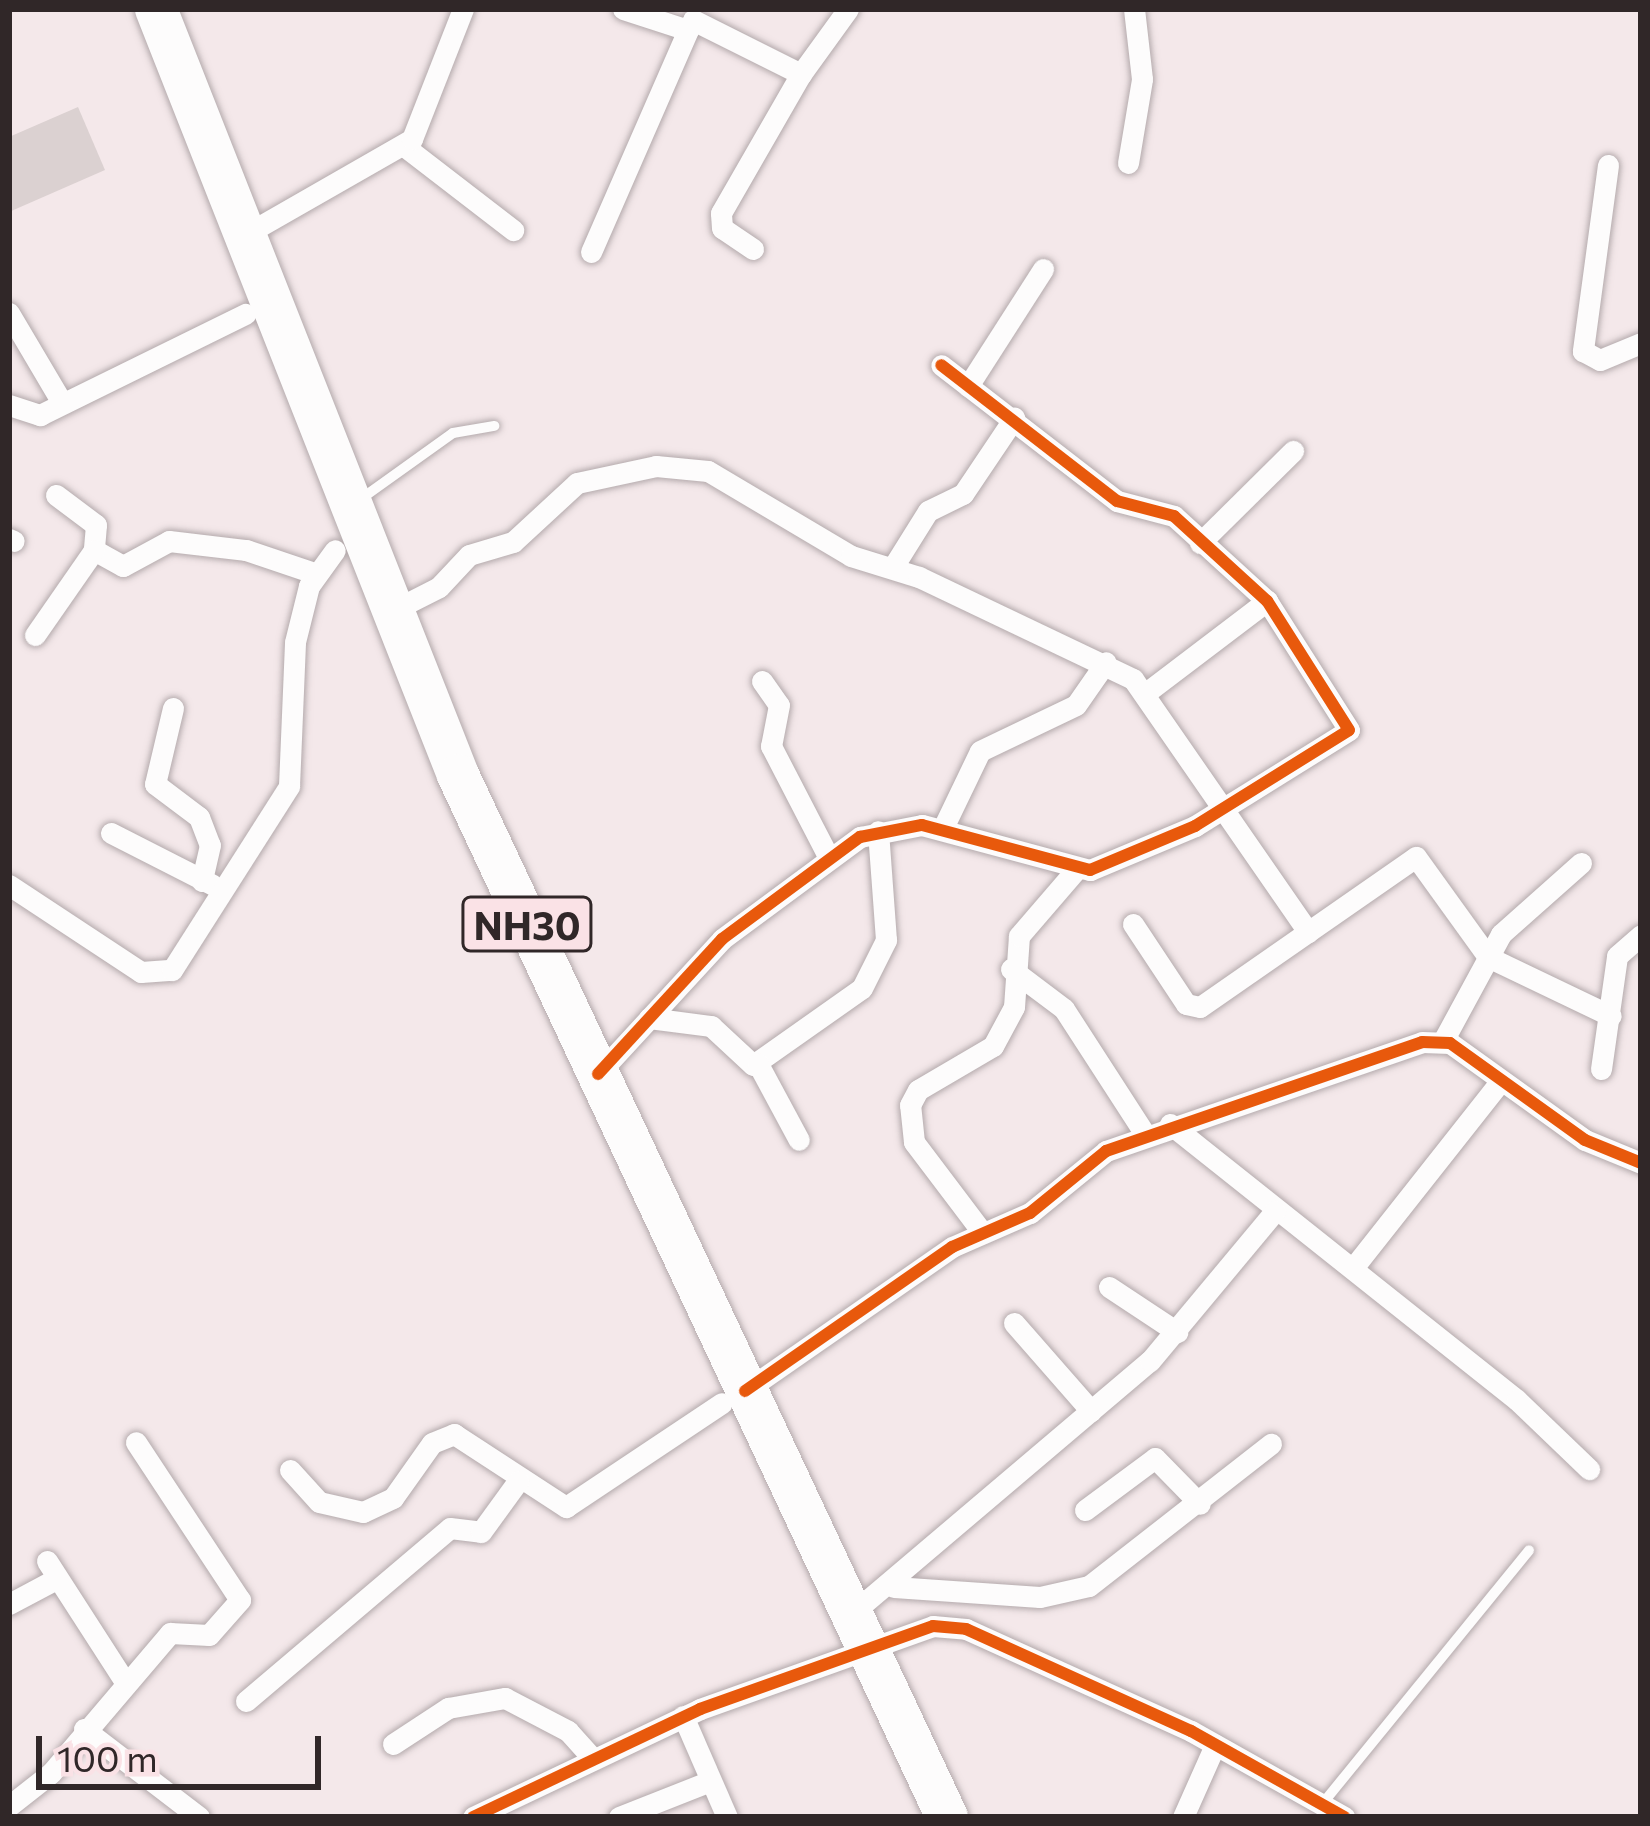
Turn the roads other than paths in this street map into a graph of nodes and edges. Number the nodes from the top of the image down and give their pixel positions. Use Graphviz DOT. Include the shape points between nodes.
graph roads {
  1 [pos="131,9"];
  2 [pos="156,9"];
  3 [pos="463,9"];
  4 [pos="623,9"];
  5 [pos="848,9"];
  6 [pos="1134,9"];
  7 [pos="693,20"];
  8 [pos="801,74"];
  9 [pos="404,146"];
  10 [pos="1128,163"];
  11 [pos="1608,165"];
  12 [pos="513,230"];
  13 [pos="241,237"];
  14 [pos="753,249"];
  15 [pos="591,252"];
  16 [pos="1043,269"];
  17 [pos="9,313"];
  18 [pos="244,314"];
  19 [pos="1641,343"];
  20 [pos="941,365"];
  21 [pos="968,386"];
  22 [pos="62,401"];
  23 [pos="9,405"];
  24 [pos="1013,418"];
  25 [pos="494,426"];
  26 [pos="1293,451"];
  27 [pos="56,495"];
  28 [pos="347,509"];
  29 [pos="1200,543"];
  30 [pos="94,550"];
  31 [pos="326,562"];
  32 [pos="892,567"];
  33 [pos="1267,601"];
  34 [pos="388,612"];
  35 [pos="34,635"];
  36 [pos="1106,662"];
  37 [pos="762,681"];
  38 [pos="1147,692"];
  39 [pos="173,708"];
  40 [pos="1225,808"];
  41 [pos="944,828"];
  42 [pos="878,831"];
  43 [pos="110,833"];
  44 [pos="827,854"];
  45 [pos="1581,863"];
  46 [pos="1076,871"];
  47 [pos="202,881"];
  48 [pos="9,885"];
  49 [pos="225,890"];
  50 [pos="1133,924"];
  51 [pos="1308,932"];
  52 [pos="1641,935"];
  53 [pos="1488,957"];
  54 [pos="1011,969"];
  55 [pos="1611,1016"];
  56 [pos="649,1018"];
  57 [pos="1443,1040"];
  58 [pos="758,1064"];
  59 [pos="1601,1069"];
  60 [pos="598,1074"];
  61 [pos="1499,1083"];
  62 [pos="1170,1124"];
  63 [pos="1145,1134"];
  64 [pos="800,1140"];
  65 [pos="1641,1163"];
  66 [pos="1275,1211"];
  67 [pos="982,1232"];
  68 [pos="1353,1268"];
  69 [pos="1109,1287"];
  70 [pos="1014,1323"];
  71 [pos="1178,1333"];
  72 [pos="733,1397"];
  73 [pos="1091,1411"];
  74 [pos="136,1442"];
  75 [pos="1271,1444"];
  76 [pos="1589,1469"];
  77 [pos="290,1471"];
  78 [pos="518,1481"];
  79 [pos="1200,1504"];
  80 [pos="1085,1510"];
  81 [pos="1529,1550"];
  82 [pos="894,1587"];
  83 [pos="9,1604"];
  84 [pos="852,1639"];
  85 [pos="123,1678"];
  86 [pos="246,1701"];
  87 [pos="683,1716"];
  88 [pos="84,1729"];
  89 [pos="393,1744"];
  90 [pos="1215,1745"];
  91 [pos="592,1758"];
  92 [pos="708,1782"];
  93 [pos="9,1806"];
  94 [pos="1321,1806"];
  95 [pos="199,1817"];
  96 [pos="472,1817"];
  97 [pos="619,1817"];
  98 [pos="727,1817"];
  99 [pos="916,1817"];
  100 [pos="946,1817"];
  101 [pos="1183,1817"];
  102 [pos="1344,1817"];
  1 -- 18 [label="highway, NH30"];
  2 -- 13 [label="highway, NH30"];
  3 -- 9 [label="street"];
  4 -- 7 [label="street"];
  5 -- 8 [label="street"];
  6 -- 10 [label="street" via="1142,79"];
  7 -- 8 [label="street"];
  7 -- 15 [label="street"];
  8 -- 14 [label="street" via="722,213 722,228"];
  9 -- 12 [label="street"];
  9 -- 13 [label="street"];
  11 -- 19 [label="street" via="1583,351 1600,360"];
  13 -- 28 [label="highway, NH30"];
  16 -- 21 [label="street"];
  17 -- 22 [label="street"];
  18 -- 22 [label="street"];
  18 -- 31 [label="highway, NH30"];
  20 -- 21 [label="street"];
  21 -- 24 [label="street"];
  22 -- 23 [label="street" via="40,415"];
  24 -- 29 [label="street" via="1117,501 1165,509"];
  24 -- 32 [label="street" via="963,494 928,512"];
  25 -- 28 [label="lane" via="439,441"];
  26 -- 29 [label="street"];
  27 -- 30 [label="street" via="96,525"];
  28 -- 34 [label="highway, NH30"];
  29 -- 33 [label="street"];
  30 -- 31 [label="street" via="129,567 152,544 202,543"];
  30 -- 35 [label="street"];
  31 -- 49 [label="street" via="295,642 289,786"];
  31 -- 72 [label="highway, NH30"];
  32 -- 34 [label="street" via="830,545 708,471 656,466 578,483 513,542 469,554 439,586"];
  32 -- 36 [label="street"];
  33 -- 38 [label="street"];
  33 -- 40 [label="street" via="1349,730"];
  34 -- 60 [label="highway, NH30"];
  36 -- 38 [label="street"];
  36 -- 41 [label="street" via="1076,705 980,751"];
  37 -- 44 [label="street" via="779,705 771,746"];
  38 -- 40 [label="street"];
  39 -- 47 [label="street" via="155,784 207,833"];
  40 -- 46 [label="street" via="1133,857"];
  40 -- 51 [label="street"];
  41 -- 42 [label="street"];
  41 -- 46 [label="street"];
  42 -- 44 [label="street"];
  42 -- 58 [label="street" via="887,907 879,970"];
  43 -- 47 [label="street"];
  44 -- 56 [label="street" via="722,939"];
  45 -- 53 [label="street" via="1501,934"];
  46 -- 54 [label="street" via="1031,916"];
  47 -- 49 [label="street"];
  48 -- 49 [label="street" via="141,972 162,976"];
  50 -- 51 [label="street" via="1196,1008"];
  51 -- 53 [label="street" via="1416,857"];
  52 -- 55 [label="street" via="1616,956"];
  53 -- 55 [label="street"];
  53 -- 57 [label="street"];
  54 -- 63 [label="street" via="1064,1009"];
  54 -- 67 [label="street" via="1014,1006 993,1046 910,1105 914,1142"];
  55 -- 59 [label="street"];
  56 -- 58 [label="street" via="711,1026"];
  56 -- 60 [label="street"];
  57 -- 61 [label="street"];
  57 -- 62 [label="street"];
  58 -- 64 [label="street"];
  60 -- 72 [label="highway, NH30"];
  61 -- 65 [label="street" via="1585,1140"];
  61 -- 68 [label="street"];
  62 -- 63 [label="street"];
  62 -- 66 [label="street"];
  63 -- 67 [label="street" via="1106,1151 1030,1213"];
  66 -- 68 [label="street"];
  66 -- 71 [label="street"];
  67 -- 72 [label="street"];
  68 -- 76 [label="street"];
  69 -- 71 [label="street"];
  70 -- 73 [label="street"];
  71 -- 73 [label="street"];
  72 -- 78 [label="street" via="578,1503 555,1508"];
  72 -- 84 [label="highway, NH30"];
  73 -- 82 [label="street"];
  74 -- 85 [label="street" via="240,1600 208,1635 170,1633"];
  75 -- 79 [label="street"];
  77 -- 78 [label="street" via="319,1502 363,1512 393,1498 433,1443 454,1434"];
  78 -- 86 [label="street" via="484,1529 449,1528"];
  79 -- 80 [label="street" via="1155,1458"];
  79 -- 82 [label="street" via="1128,1564 1067,1594"];
  81 -- 94 [label="lane"];
  82 -- 84 [label="street"];
  83 -- 85 [label="street" via="52,1570"];
  84 -- 87 [label="street"];
  84 -- 90 [label="street" via="966,1629"];
  84 -- 99 [label="highway, NH30"];
  84 -- 100 [label="highway, NH30"];
  85 -- 88 [label="street"];
  87 -- 91 [label="street"];
  87 -- 92 [label="street"];
  88 -- 93 [label="street"];
  88 -- 95 [label="street"];
  89 -- 91 [label="street" via="448,1708 505,1698 568,1731"];
  90 -- 94 [label="street"];
  90 -- 101 [label="street"];
  91 -- 96 [label="street"];
  92 -- 97 [label="street"];
  92 -- 98 [label="street"];
  94 -- 102 [label="street"];
}
